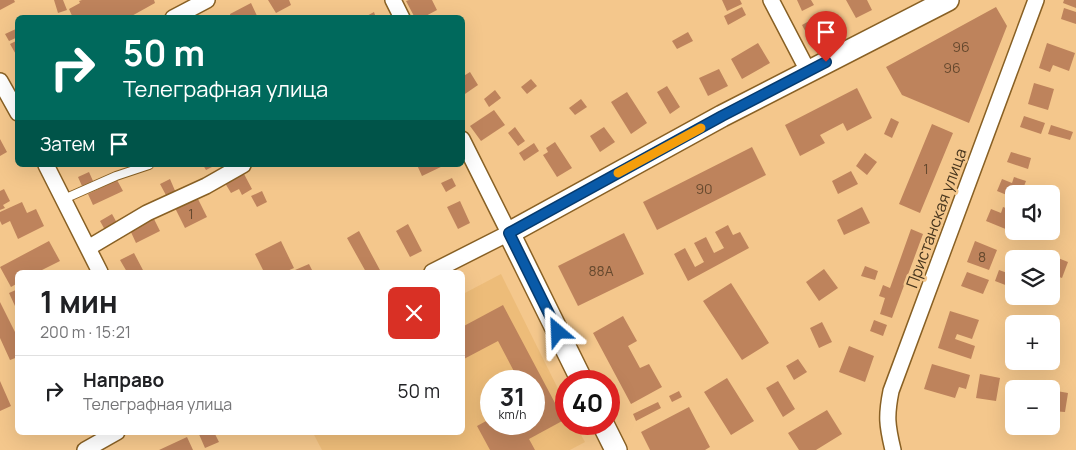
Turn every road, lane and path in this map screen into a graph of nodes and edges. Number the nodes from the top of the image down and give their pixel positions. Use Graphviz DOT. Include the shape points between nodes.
graph roads {
  1 [pos="207,0"];
  2 [pos="394,0"];
  3 [pos="772,0"];
  4 [pos="948,0"];
  5 [pos="1036,0"];
  6 [pos="179,15"];
  7 [pos="401,15"];
  8 [pos="808,71"];
  9 [pos="0,81"];
  10 [pos="12,105"];
  11 [pos="465,145"];
  12 [pos="47,167"];
  13 [pos="143,167"];
  14 [pos="239,167"];
  15 [pos="64,199"];
  16 [pos="509,233"];
  17 [pos="88,248"];
  18 [pos="99,270"];
  19 [pos="436,270"];
  20 [pos="577,370"];
  21 [pos="112,435"];
  22 [pos="608,435"];
  23 [pos="85,450"];
  24 [pos="616,450"];
  25 [pos="893,450"];
  1 -- 6 [label="street"];
  2 -- 7 [label="street"];
  3 -- 8 [label="street"];
  4 -- 8 [label="street"];
  5 -- 25 [label="street, Пристанская улица" via="891,391 887,426"];
  8 -- 16 [label="street"];
  9 -- 10 [label="street"];
  11 -- 16 [label="street"];
  12 -- 15 [label="street"];
  13 -- 15 [label="lane"];
  14 -- 17 [label="street" via="147,213"];
  15 -- 17 [label="street"];
  16 -- 19 [label="street"];
  16 -- 20 [label="street"];
  17 -- 18 [label="street"];
  21 -- 23 [label="street"];
  22 -- 24 [label="street"];
}
